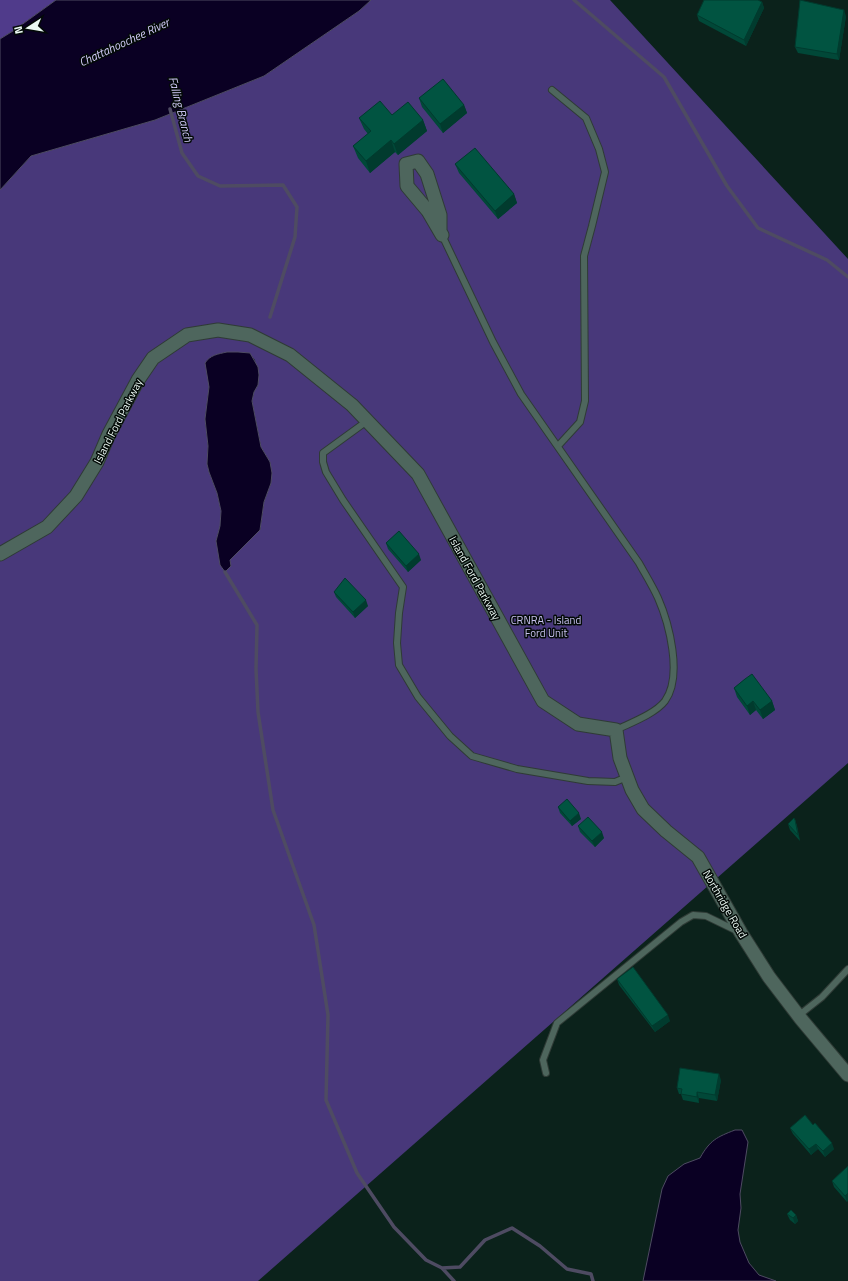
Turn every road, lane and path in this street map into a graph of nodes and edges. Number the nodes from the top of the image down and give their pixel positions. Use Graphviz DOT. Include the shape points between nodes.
graph roads {
  1 [pos="552,90"];
  2 [pos="441,232"];
  3 [pos="367,421"];
  4 [pos="558,446"];
  5 [pos="0,554"];
  6 [pos="616,730"];
  7 [pos="627,777"];
  8 [pos="740,933"];
  9 [pos="848,969"];
  10 [pos="798,1016"];
  11 [pos="546,1073"];
  12 [pos="848,1075"];
  1 -- 4 [label="lane" via="586,118 604,172 584,256 585,401 580,422"];
  2 -- 4 [label="lane" via="493,342 521,394"];
  3 -- 5 [label="street, Island Ford Parkway" via="352,405 290,355 257,338 218,330 187,334 153,358 138,380 97,462 76,496 47,527"];
  3 -- 6 [label="street, Island Ford Parkway" via="418,474 543,701 578,724"];
  3 -- 7 [label="lane" via="323,453 323,462 326,472 343,500 403,587 397,643 399,665 418,697 450,736 472,756 518,769 588,781 615,782"];
  4 -- 6 [label="lane" via="649,580 666,621 671,645 673,682 664,702 656,709"];
  6 -- 7 [label="street, Northridge Road" via="620,758"];
  7 -- 8 [label="street, Northridge Road" via="643,809 698,857"];
  8 -- 10 [label="street, Northridge Road"];
  8 -- 11 [label="lane" via="706,916 693,915 681,922 557,1023 543,1060"];
  9 -- 10 [label="lane" via="822,997"];
  10 -- 12 [label="street, Northridge Road"];
}
